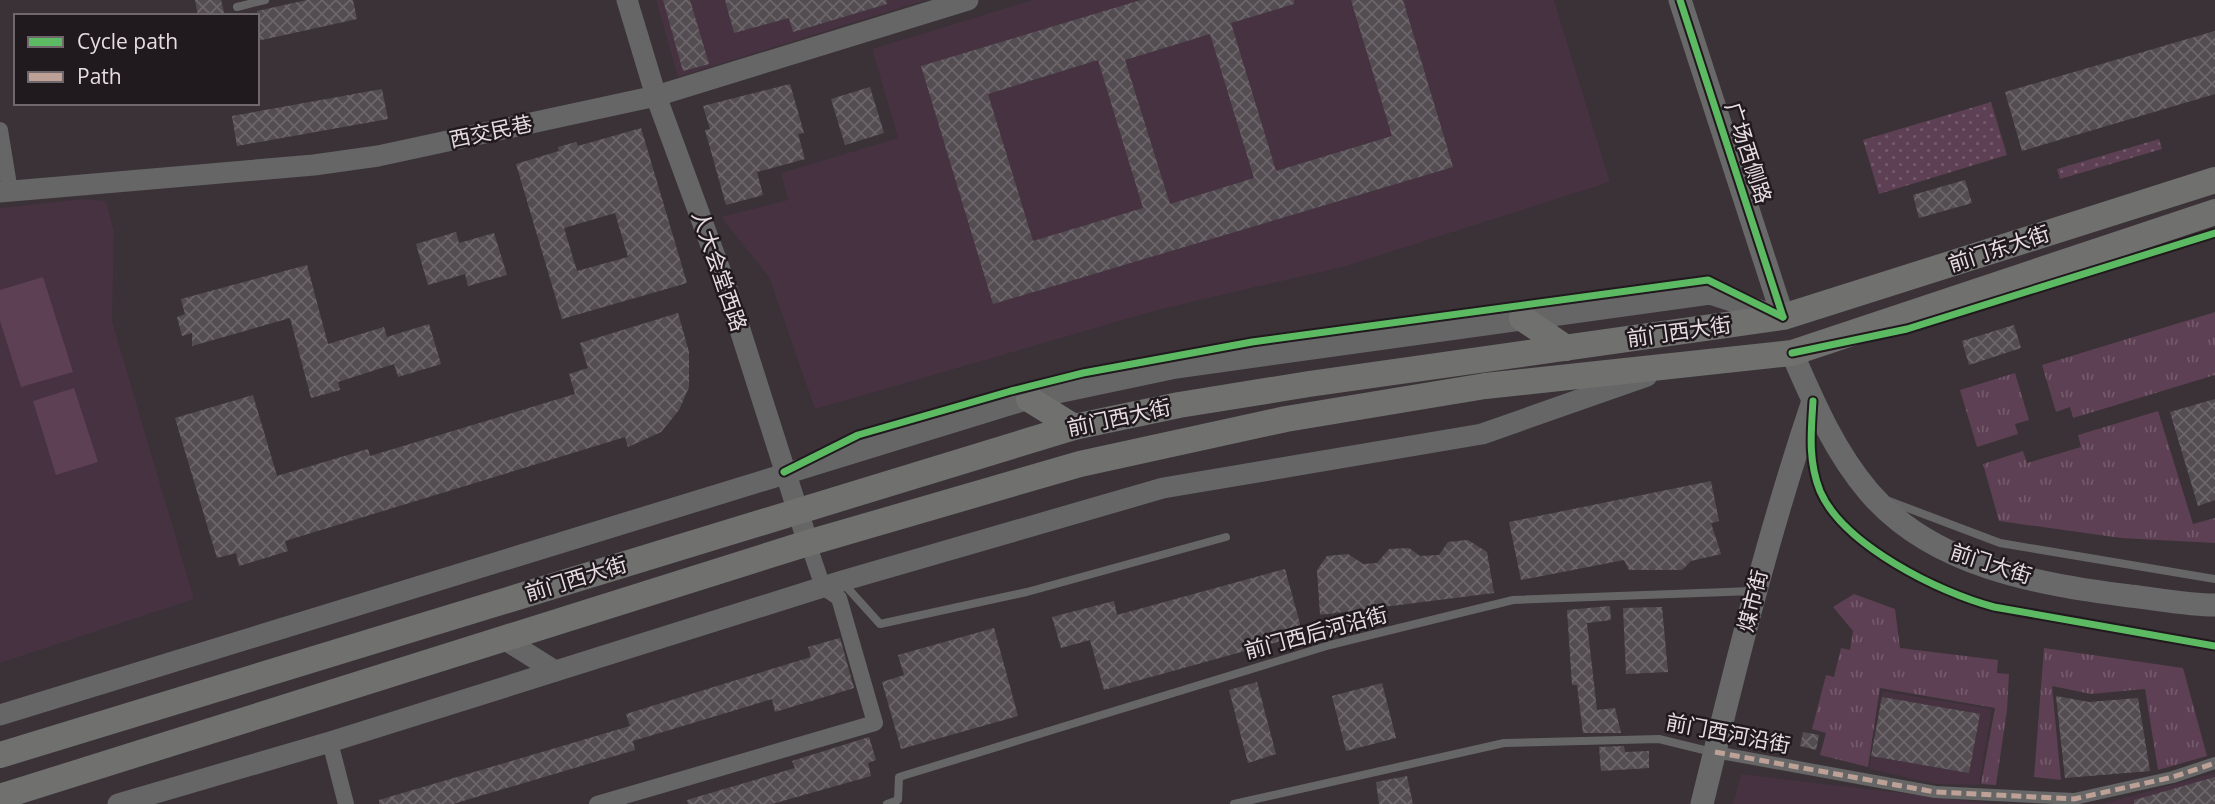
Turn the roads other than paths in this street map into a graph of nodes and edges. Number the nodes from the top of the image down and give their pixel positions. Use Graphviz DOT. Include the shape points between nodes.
graph roads {
  1 [pos="265,0"];
  2 [pos="627,0"];
  3 [pos="968,0"];
  4 [pos="1680,0"];
  5 [pos="237,7"];
  6 [pos="656,96"];
  7 [pos="0,130"];
  8 [pos="2215,180"];
  9 [pos="5,191"];
  10 [pos="2215,212"];
  11 [pos="1783,317"];
  12 [pos="1522,318"];
  13 [pos="1566,348"];
  14 [pos="1793,352"];
  15 [pos="1681,363"];
  16 [pos="1029,399"];
  17 [pos="1813,401"];
  18 [pos="1074,427"];
  19 [pos="784,472"];
  20 [pos="1870,493"];
  21 [pos="796,510"];
  22 [pos="1226,537"];
  23 [pos="808,543"];
  24 [pos="2215,579"];
  25 [pos="832,584"];
  26 [pos="1755,591"];
  27 [pos="2208,605"];
  28 [pos="504,639"];
  29 [pos="555,671"];
  30 [pos="0,715"];
  31 [pos="330,742"];
  32 [pos="1715,752"];
  33 [pos="0,755"];
  34 [pos="2215,763"];
  35 [pos="0,797"];
  36 [pos="118,804"];
  37 [pos="346,804"];
  38 [pos="597,804"];
  39 [pos="887,804"];
  40 [pos="1234,804"];
  41 [pos="1702,804"];
  1 -- 5 [label="lane"];
  2 -- 6 [label="street, 人大会堂西路"];
  3 -- 6 [label="street, 西交民巷"];
  4 -- 11 [label="main road, 广场西侧路"];
  6 -- 9 [label="street, 西交民巷" via="345,161"];
  6 -- 19 [label="street, 人大会堂西路" via="727,289"];
  7 -- 9 [label="street"];
  8 -- 11 [label="main road, 前门东大街"];
  10 -- 14 [label="main road, 前门东大街"];
  11 -- 12 [label="street, 前门西大街" via="1710,293"];
  11 -- 13 [label="main road, 前门西大街"];
  11 -- 14 [label="main road"];
  12 -- 13 [label="main road"];
  12 -- 16 [label="street, 前门西大街" via="1176,369"];
  13 -- 18 [label="main road, 前门西大街" via="1179,405"];
  14 -- 15 [label="main road, 前门西大街"];
  14 -- 17 [label="main road, 前门大街"];
  15 -- 23 [label="main road, 前门西大街" via="1485,386 1247,428 1080,464"];
  15 -- 25 [label="street, 前门西大街" via="1482,435 1163,488"];
  16 -- 18 [label="main road"];
  16 -- 19 [label="street, 前门西大街"];
  17 -- 20 [label="main road, 前门大街" via="1839,451"];
  17 -- 26 [label="main road, 煤市街"];
  18 -- 21 [label="main road, 前门西大街"];
  19 -- 21 [label="street, 人大会堂西路"];
  19 -- 30 [label="street, 前门西大街"];
  20 -- 24 [label="lane" via="2000,544"];
  20 -- 27 [label="main road, 前门大街" via="1905,525 1945,551 1989,567 2071,588"];
  21 -- 23 [label="street, 人大会堂西路"];
  21 -- 33 [label="main road, 前门西大街"];
  22 -- 25 [label="lane" via="1027,592 880,624"];
  23 -- 25 [label="street"];
  23 -- 28 [label="main road, 前门西大街"];
  25 -- 29 [label="street, 前门西大街"];
  25 -- 38 [label="street" via="875,723"];
  26 -- 32 [label="main road, 煤市街"];
  26 -- 39 [label="lane, 前门西后河沿街" via="1513,600 1330,645 899,777 898,800"];
  28 -- 29 [label="street"];
  28 -- 35 [label="main road, 前门西大街"];
  29 -- 31 [label="street, 前门西大街"];
  31 -- 36 [label="street, 前门西大街"];
  31 -- 37 [label="street"];
  32 -- 34 [label="street, 前门西河沿街" via="1935,792 2074,799"];
  32 -- 40 [label="lane, 前门西河沿街" via="1658,739 1504,743"];
  32 -- 41 [label="main road, 煤市街"];
}
